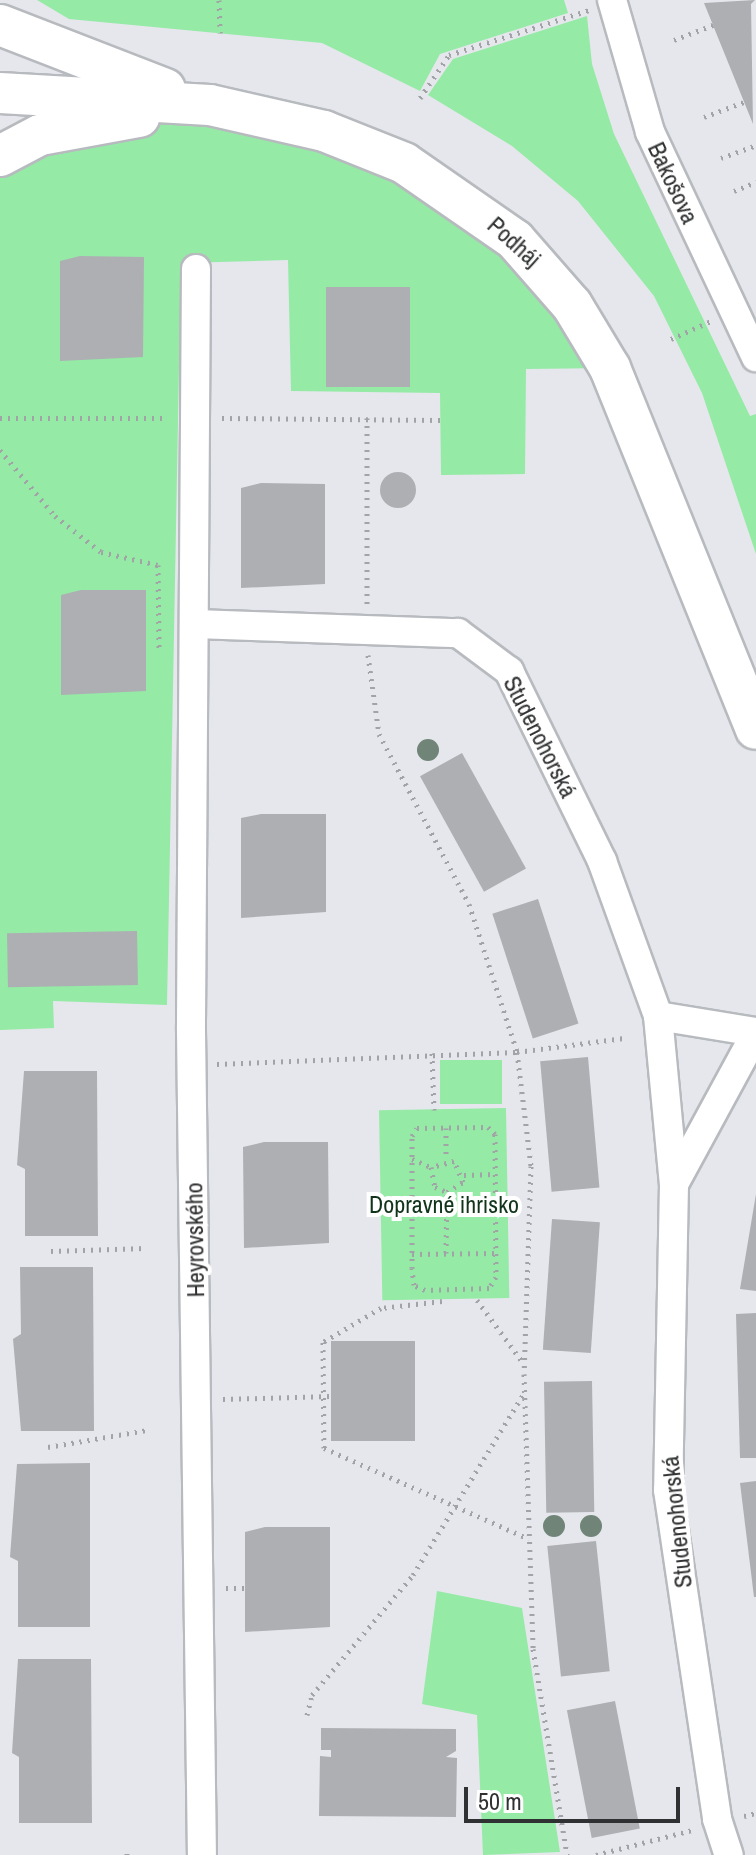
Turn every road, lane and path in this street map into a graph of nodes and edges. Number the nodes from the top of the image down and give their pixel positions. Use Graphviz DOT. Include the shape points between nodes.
graph roads {
  1 [pos="219,0"];
  2 [pos="613,1"];
  3 [pos="0,25"];
  4 [pos="713,25"];
  5 [pos="220,33"];
  6 [pos="674,40"];
  7 [pos="0,93"];
  8 [pos="420,98"];
  9 [pos="744,102"];
  10 [pos="210,105"];
  11 [pos="704,117"];
  12 [pos="756,145"];
  13 [pos="0,156"];
  14 [pos="721,158"];
  15 [pos="756,182"];
  16 [pos="734,191"];
  17 [pos="196,269"];
  18 [pos="693,329"];
  19 [pos="671,339"];
  20 [pos="756,357"];
  21 [pos="367,418"];
  22 [pos="0,450"];
  23 [pos="195,624"];
  24 [pos="367,626"];
  25 [pos="159,650"];
  26 [pos="756,729"];
  27 [pos="658,1016"];
  28 [pos="756,1032"];
  29 [pos="624,1038"];
  30 [pos="517,1052"];
  31 [pos="432,1053"];
  32 [pos="192,1065"];
  33 [pos="434,1110"];
  34 [pos="446,1128"];
  35 [pos="412,1159"];
  36 [pos="446,1159"];
  37 [pos="431,1167"];
  38 [pos="495,1174"];
  39 [pos="464,1175"];
  40 [pos="674,1184"];
  41 [pos="447,1192"];
  42 [pos="146,1248"];
  43 [pos="51,1251"];
  44 [pos="446,1253"];
  45 [pos="496,1253"];
  46 [pos="412,1254"];
  47 [pos="477,1300"];
  48 [pos="442,1301"];
  49 [pos="524,1364"];
  50 [pos="524,1392"];
  51 [pos="322,1395"];
  52 [pos="330,1396"];
  53 [pos="220,1399"];
  54 [pos="147,1430"];
  55 [pos="48,1447"];
  56 [pos="457,1507"];
  57 [pos="529,1539"];
  58 [pos="221,1588"];
  59 [pos="245,1588"];
  60 [pos="307,1715"];
  61 [pos="756,1813"];
  62 [pos="717,1819"];
  63 [pos="202,1855"];
  64 [pos="567,1855"];
  65 [pos="596,1855"];
  66 [pos="729,1855"];
  1 -- 5 [label="path"];
  2 -- 8 [label="path" via="449,55"];
  2 -- 20 [label="street, Bakošova" via="650,132"];
  3 -- 10 [label="street"];
  4 -- 6 [label="path"];
  7 -- 10 [label="street, Podháj"];
  9 -- 11 [label="path"];
  10 -- 13 [label="street" via="40,135"];
  10 -- 26 [label="street, Podháj" via="324,131 404,163 465,201 548,273 633,418"];
  12 -- 14 [label="path"];
  15 -- 16 [label="path"];
  17 -- 23 [label="street, Heyrovského"];
  18 -- 19 [label="path"];
  21 -- 24 [label="path"];
  22 -- 25 [label="path" via="55,516 101,552 158,565"];
  23 -- 24 [label="street, Studenohorská"];
  23 -- 32 [label="street, Heyrovského"];
  24 -- 27 [label="street, Studenohorská" via="458,633 509,671 602,861"];
  24 -- 30 [label="path" via="379,734 469,904"];
  27 -- 28 [label="street, Studenohorská"];
  27 -- 40 [label="street, Studenohorská"];
  28 -- 40 [label="street, Studenohorská"];
  29 -- 30 [label="path"];
  30 -- 31 [label="path"];
  30 -- 49 [label="path" via="531,1166"];
  31 -- 32 [label="path"];
  31 -- 33 [label="path"];
  32 -- 63 [label="street, Heyrovského"];
  34 -- 35 [label="path" via="417,1128"];
  34 -- 36 [label="path"];
  34 -- 38 [label="path" via="488,1127"];
  35 -- 37 [label="path"];
  35 -- 46 [label="path"];
  36 -- 37 [label="path"];
  36 -- 39 [label="path"];
  37 -- 41 [label="path" via="435,1187"];
  38 -- 39 [label="path"];
  38 -- 45 [label="path"];
  39 -- 41 [label="path"];
  40 -- 62 [label="street, Studenohorská" via="668,1490"];
  41 -- 44 [label="path"];
  42 -- 43 [label="path"];
  44 -- 45 [label="path"];
  44 -- 46 [label="path"];
  45 -- 46 [label="path" via="489,1288 425,1290 414,1285"];
  47 -- 49 [label="path"];
  48 -- 51 [label="path" via="381,1308 323,1342"];
  49 -- 50 [label="path"];
  50 -- 56 [label="path"];
  50 -- 57 [label="path"];
  51 -- 52 [label="path"];
  51 -- 53 [label="path"];
  51 -- 56 [label="path" via="324,1448"];
  54 -- 55 [label="path"];
  56 -- 57 [label="path"];
  56 -- 60 [label="path" via="413,1575 312,1695"];
  57 -- 64 [label="path" via="533,1649"];
  58 -- 59 [label="path"];
  61 -- 62 [label="path"];
  62 -- 65 [label="path"];
  62 -- 66 [label="street, Studenohorská"];
}
